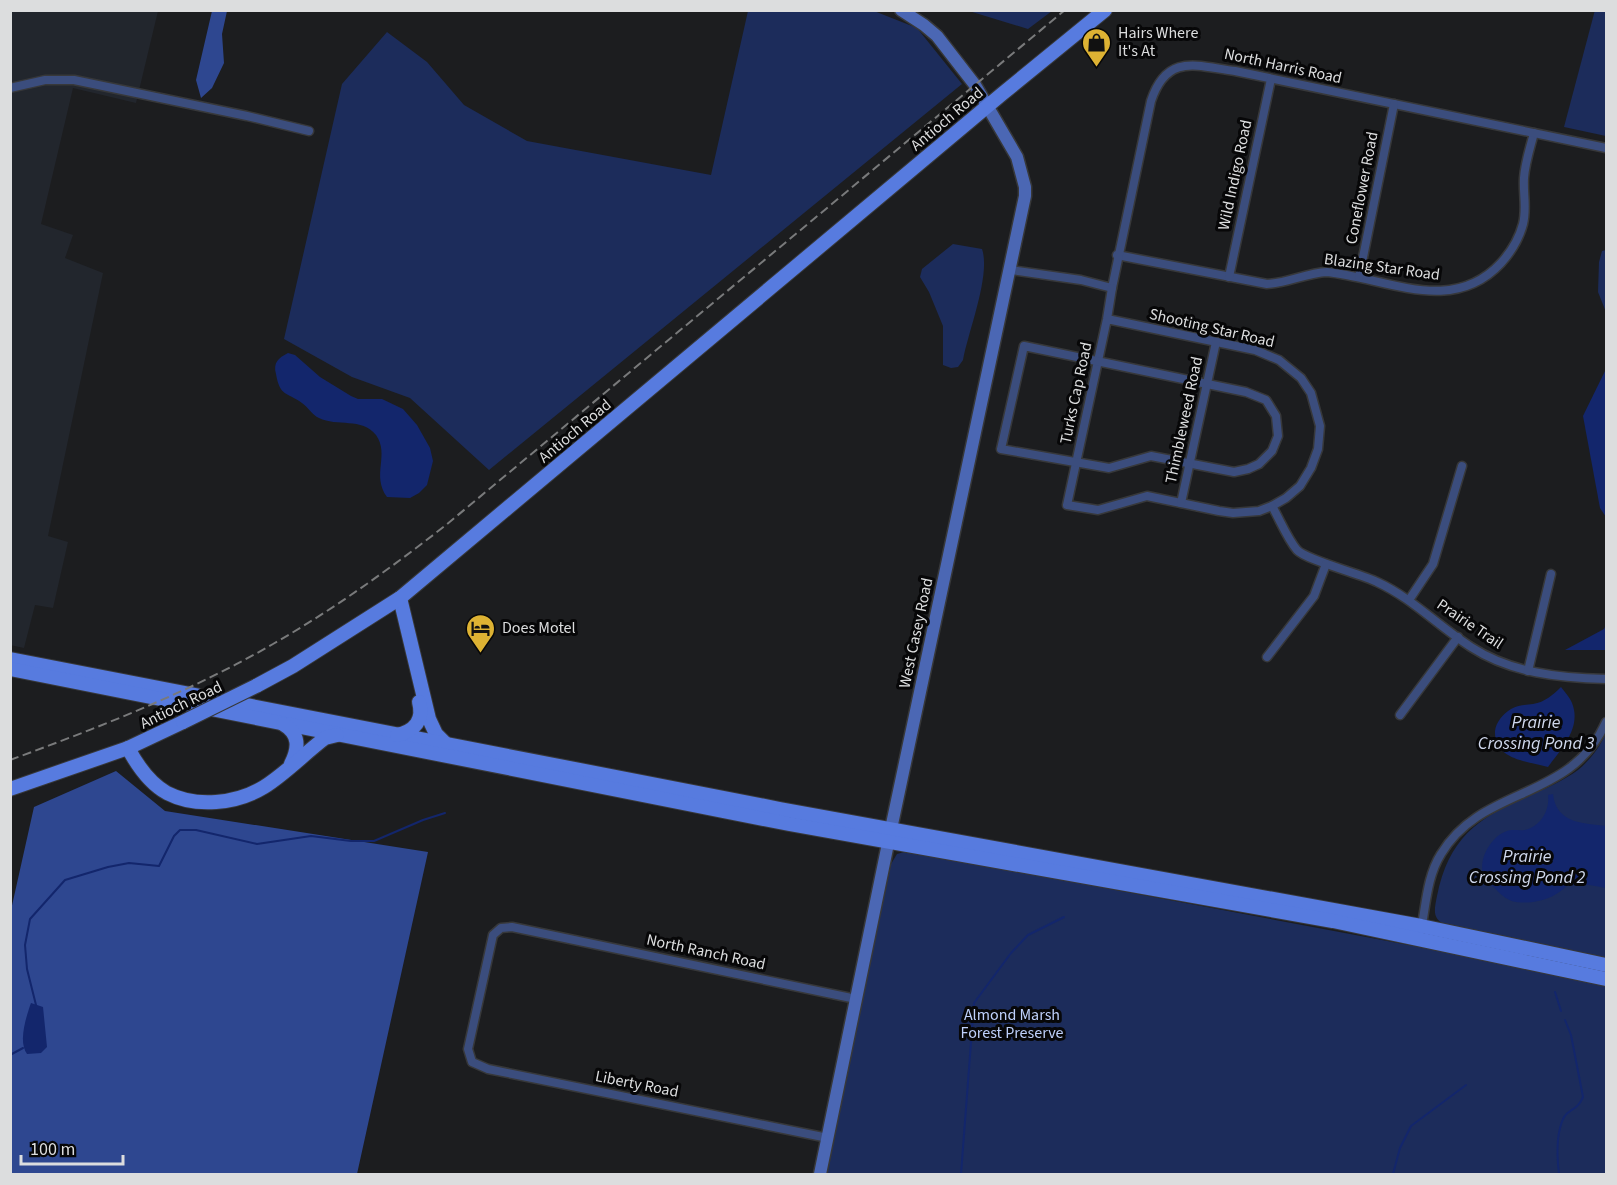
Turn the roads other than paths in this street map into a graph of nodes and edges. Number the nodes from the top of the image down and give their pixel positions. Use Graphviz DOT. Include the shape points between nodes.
graph roads {
  1 [pos="901,10"];
  2 [pos="1105,10"];
  3 [pos="1271,79"];
  4 [pos="10,88"];
  5 [pos="1394,104"];
  6 [pos="988,106"];
  7 [pos="309,131"];
  8 [pos="1534,133"];
  9 [pos="1606,148"];
  10 [pos="1118,255"];
  11 [pos="1011,270"];
  12 [pos="1229,277"];
  13 [pos="1359,277"];
  14 [pos="1112,288"];
  15 [pos="1107,319"];
  16 [pos="1216,342"];
  17 [pos="1098,360"];
  18 [pos="1207,383"];
  19 [pos="1076,462"];
  20 [pos="1190,462"];
  21 [pos="1462,466"];
  22 [pos="1181,503"];
  23 [pos="1067,505"];
  24 [pos="1272,506"];
  25 [pos="1326,564"];
  26 [pos="1551,574"];
  27 [pos="1409,600"];
  28 [pos="396,601"];
  29 [pos="1458,638"];
  30 [pos="1267,657"];
  31 [pos="10,659"];
  32 [pos="10,669"];
  33 [pos="1528,671"];
  34 [pos="1606,679"];
  35 [pos="1400,716"];
  36 [pos="280,723"];
  37 [pos="1606,723"];
  38 [pos="339,735"];
  39 [pos="398,735"];
  40 [pos="446,744"];
  41 [pos="128,748"];
  42 [pos="290,766"];
  43 [pos="10,789"];
  44 [pos="890,835"];
  45 [pos="1420,932"];
  46 [pos="1606,965"];
  47 [pos="1606,979"];
  48 [pos="856,999"];
  49 [pos="472,1032"];
  50 [pos="828,1138"];
  51 [pos="820,1174"];
  1 -- 6 [label="main road, West Casey Road" via="937,36"];
  2 -- 6 [label="main road, Antioch Road"];
  3 -- 5 [label="street, North Harris Road"];
  3 -- 10 [label="street, North Harris Road" via="1196,64 1171,71 1160,81 1148,111"];
  3 -- 12 [label="street, Wild Indigo Road"];
  4 -- 7 [label="street" via="45,80 74,80"];
  5 -- 8 [label="street, North Harris Road"];
  5 -- 13 [label="street, Coneflower Road"];
  6 -- 11 [label="main road, West Casey Road" via="1017,157 1025,187"];
  6 -- 28 [label="main road, Antioch Road"];
  8 -- 9 [label="street, North Harris Road"];
  8 -- 13 [label="street, Blazing Star Road" via="1524,177 1525,211 1519,236 1507,256 1487,276 1446,292"];
  10 -- 12 [label="street, Blazing Star Road"];
  10 -- 14 [label="street, North Harris Road"];
  11 -- 14 [label="street"];
  11 -- 44 [label="main road, West Casey Road"];
  12 -- 13 [label="street, Blazing Star Road" via="1268,285 1327,272"];
  14 -- 15 [label="street, Turks Cap Road"];
  15 -- 16 [label="street, Shooting Star Road"];
  15 -- 17 [label="street, Turks Cap Road"];
  16 -- 18 [label="street, Thimbleweed Road"];
  16 -- 24 [label="street, Shooting Star Road" via="1255,350 1279,360 1301,378 1315,403 1320,426 1316,458 1300,486"];
  17 -- 18 [label="street"];
  17 -- 19 [label="street, Turks Cap Road"];
  17 -- 19 [label="street" via="1024,346 1001,448"];
  18 -- 20 [label="street, Thimbleweed Road"];
  18 -- 20 [label="street" via="1266,400 1276,416 1278,436 1272,451 1248,469 1234,472"];
  19 -- 20 [label="street" via="1109,468 1158,456"];
  19 -- 23 [label="street, Turks Cap Road"];
  20 -- 22 [label="street, Thimbleweed Road"];
  21 -- 27 [label="street" via="1433,564"];
  22 -- 23 [label="street, Shooting Star Road" via="1147,496 1098,510"];
  22 -- 24 [label="street, Shooting Star Road" via="1233,513"];
  24 -- 25 [label="street, Prairie Trail" via="1298,551"];
  25 -- 27 [label="street, Prairie Trail" via="1377,582"];
  25 -- 30 [label="street" via="1314,597"];
  26 -- 33 [label="street"];
  27 -- 29 [label="street, Prairie Trail"];
  28 -- 39 [label="main road" via="420,708 417,725"];
  28 -- 40 [label="main road" via="429,719"];
  28 -- 41 [label="main road, Antioch Road, bridge" via="293,666"];
  29 -- 33 [label="street, Prairie Trail" via="1486,656"];
  29 -- 35 [label="street"];
  31 -- 39 [label="main road"];
  32 -- 36 [label="main road"];
  33 -- 34 [label="street, Prairie Trail"];
  36 -- 38 [label="main road"];
  36 -- 42 [label="main road" via="292,731 297,741"];
  37 -- 45 [label="street" via="1592,748 1570,770 1481,814 1449,841 1432,874"];
  38 -- 42 [label="main road" via="325,738"];
  38 -- 44 [label="main road" via="789,824"];
  39 -- 40 [label="main road"];
  40 -- 44 [label="main road"];
  41 -- 42 [label="main road" via="152,782 167,793 201,802 240,798 264,787"];
  41 -- 43 [label="main road, Antioch Road"];
  44 -- 45 [label="main road" via="1245,905"];
  44 -- 48 [label="main road, West Casey Road"];
  45 -- 46 [label="main road"];
  45 -- 47 [label="main road"];
  48 -- 49 [label="street, North Ranch Road" via="512,927 494,932"];
  48 -- 50 [label="main road, West Casey Road"];
  49 -- 50 [label="street, Liberty Road" via="468,1055 472,1062 488,1070"];
  50 -- 51 [label="main road, West Casey Road"];
}
